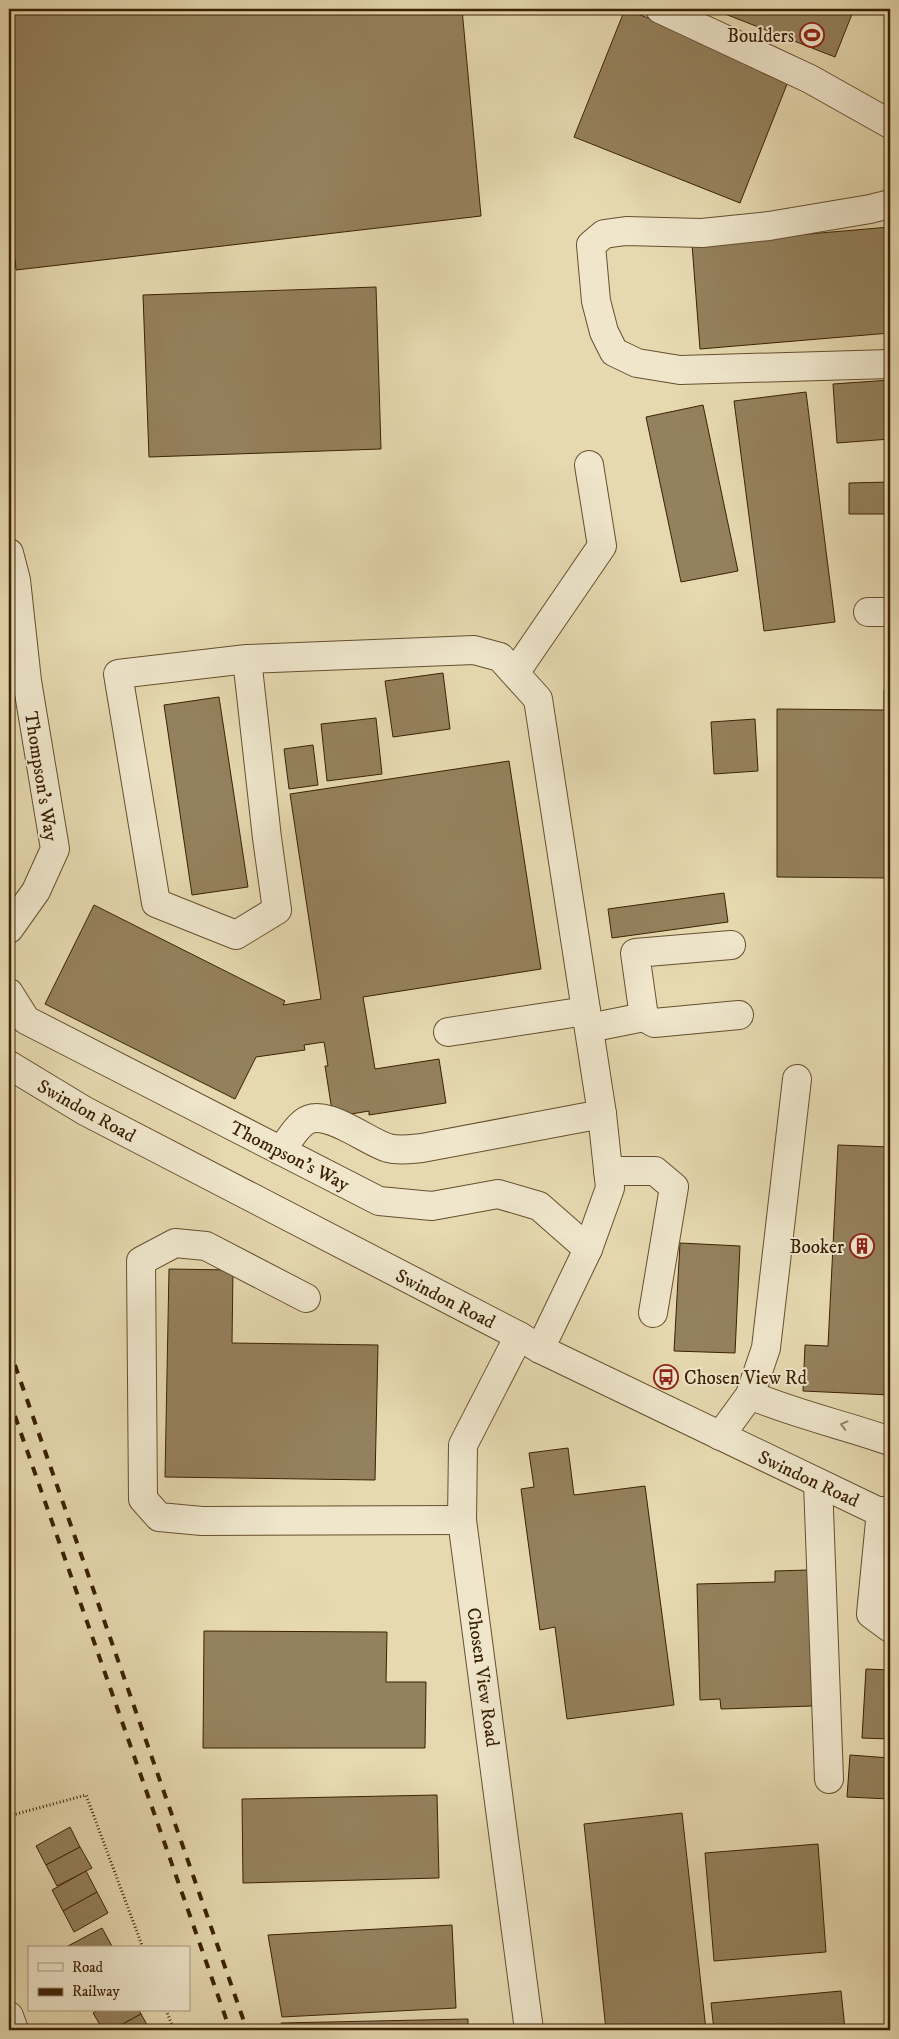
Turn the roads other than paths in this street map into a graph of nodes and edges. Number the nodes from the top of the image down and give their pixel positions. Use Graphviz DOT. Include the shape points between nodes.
graph roads {
  1 [pos="660,9"];
  2 [pos="890,124"];
  3 [pos="890,204"];
  4 [pos="890,364"];
  5 [pos="590,465"];
  6 [pos="9,553"];
  7 [pos="247,659"];
  8 [pos="515,673"];
  9 [pos="9,928"];
  10 [pos="731,945"];
  11 [pos="9,993"];
  12 [pos="739,1015"];
  13 [pos="644,1016"];
  14 [pos="587,1019"];
  15 [pos="448,1032"];
  16 [pos="9,1065"];
  17 [pos="797,1079"];
  18 [pos="602,1114"];
  19 [pos="281,1150"];
  20 [pos="608,1171"];
  21 [pos="588,1249"];
  22 [pos="306,1298"];
  23 [pos="653,1313"];
  24 [pos="529,1342"];
  25 [pos="750,1395"];
  26 [pos="720,1436"];
  27 [pos="890,1441"];
  28 [pos="818,1483"];
  29 [pos="886,1514"];
  30 [pos="462,1520"];
  31 [pos="890,1628"];
  32 [pos="829,1779"];
  33 [pos="9,2016"];
  34 [pos="14,2030"];
  35 [pos="529,2030"];
  1 -- 2 [label="street" via="810,79"];
  3 -- 4 [label="street" via="769,226 702,233 626,231 604,234 591,245 596,300 604,332 614,352 637,363 680,370"];
  5 -- 8 [label="street" via="602,546"];
  6 -- 9 [label="street, Thompson's Way" via="16,580 27,682 55,849 36,891"];
  7 -- 7 [label="street, Chosen View Road" via="277,910 236,935 156,903 118,674"];
  7 -- 8 [label="street, Chosen View Road" via="474,650 500,657"];
  8 -- 14 [label="street, Chosen View Road" via="538,699"];
  10 -- 13 [label="street" via="635,953"];
  11 -- 19 [label="street, Thompson's Way" via="26,1020"];
  12 -- 13 [label="street" via="654,1023"];
  13 -- 14 [label="street"];
  14 -- 15 [label="street"];
  14 -- 18 [label="street, Chosen View Road"];
  16 -- 24 [label="street, Swindon Road" via="85,1111"];
  17 -- 25 [label="street" via="766,1348"];
  18 -- 19 [label="street" via="401,1150 388,1148 326,1118 314,1117 303,1122"];
  18 -- 20 [label="street, Chosen View Road"];
  19 -- 21 [label="street, Thompson's Way" via="379,1201 432,1206 498,1194 539,1206"];
  20 -- 21 [label="street, Chosen View Road" via="610,1188"];
  20 -- 23 [label="street" via="655,1171 674,1187"];
  21 -- 24 [label="street, Chosen View Road"];
  22 -- 30 [label="street" via="206,1246 175,1243 141,1261 143,1499 159,1517 202,1521"];
  24 -- 26 [label="street, Swindon Road"];
  24 -- 30 [label="street, Chosen View Road" via="463,1445"];
  25 -- 26 [label="street"];
  27 -- 25 [label="street, one-way" via="784,1409"];
  26 -- 28 [label="street, Swindon Road"];
  28 -- 29 [label="street, Swindon Road"];
  28 -- 32 [label="street"];
  29 -- 31 [label="street" via="871,1614"];
  30 -- 35 [label="street, Chosen View Road"];
  33 -- 34 [label="street"];
}
